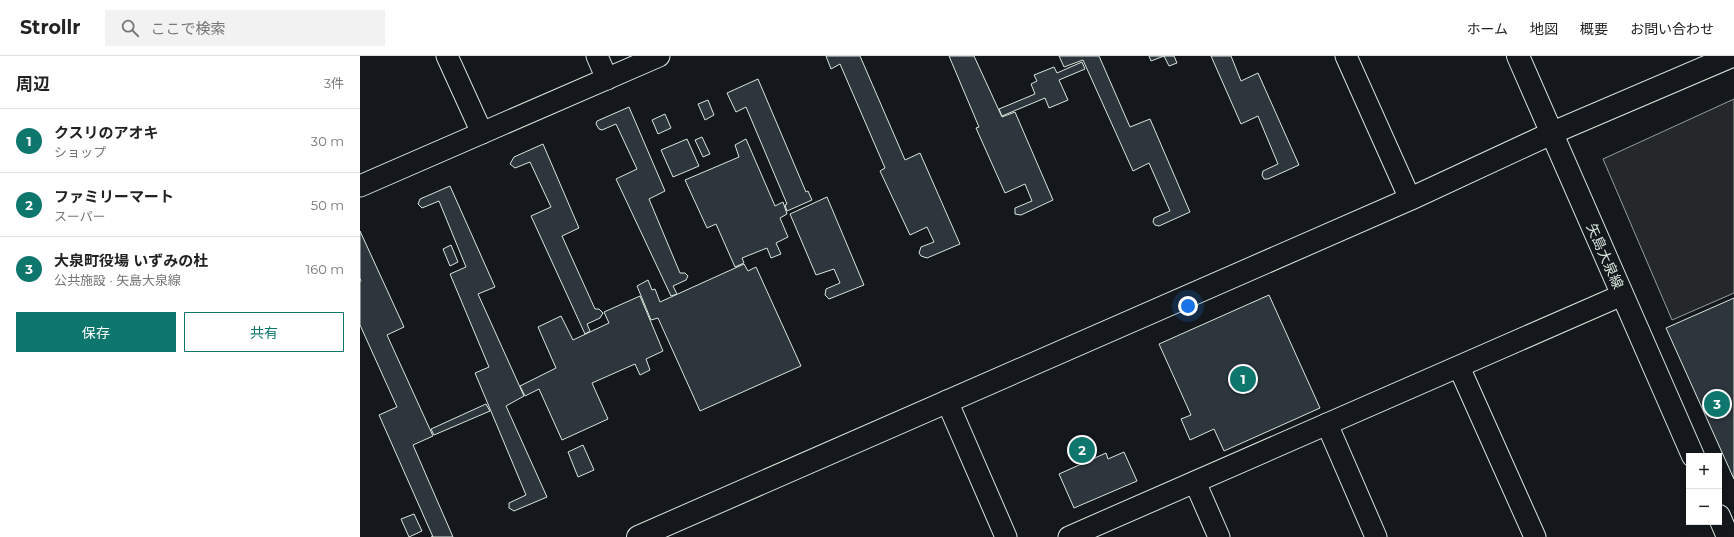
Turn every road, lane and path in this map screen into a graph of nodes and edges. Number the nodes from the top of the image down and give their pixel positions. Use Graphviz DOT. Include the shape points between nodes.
graph roads {
  1 [pos="447,56"];
  2 [pos="597,56"];
  3 [pos="659,56"];
  4 [pos="1346,56"];
  5 [pos="1518,56"];
  6 [pos="1732,56"];
  7 [pos="607,79"];
  8 [pos="482,133"];
  9 [pos="1552,133"];
  10 [pos="360,186"];
  11 [pos="1410,199"];
  12 [pos="1622,295"];
  13 [pos="1459,367"];
  14 [pos="947,401"];
  15 [pos="1327,424"];
  16 [pos="1692,453"];
  17 [pos="1195,482"];
  18 [pos="1722,523"];
  19 [pos="638,537"];
  20 [pos="1006,537"];
  21 [pos="1069,537"];
  22 [pos="1219,537"];
  23 [pos="1376,537"];
  24 [pos="1535,537"];
  25 [pos="1728,537"];
  1 -- 8 [label="street"];
  2 -- 7 [label="street"];
  3 -- 7 [label="street"];
  4 -- 11 [label="street"];
  5 -- 9 [label="street, 矢島大泉線"];
  6 -- 9 [label="street"];
  7 -- 8 [label="street"];
  8 -- 10 [label="street"];
  9 -- 11 [label="street"];
  9 -- 12 [label="street, 矢島大泉線"];
  11 -- 14 [label="street"];
  12 -- 13 [label="street"];
  12 -- 16 [label="street, 矢島大泉線"];
  13 -- 15 [label="street"];
  13 -- 24 [label="street"];
  14 -- 19 [label="street"];
  14 -- 20 [label="street"];
  15 -- 17 [label="street"];
  15 -- 23 [label="street"];
  17 -- 21 [label="street"];
  17 -- 22 [label="street"];
  18 -- 25 [label="street"];
}
